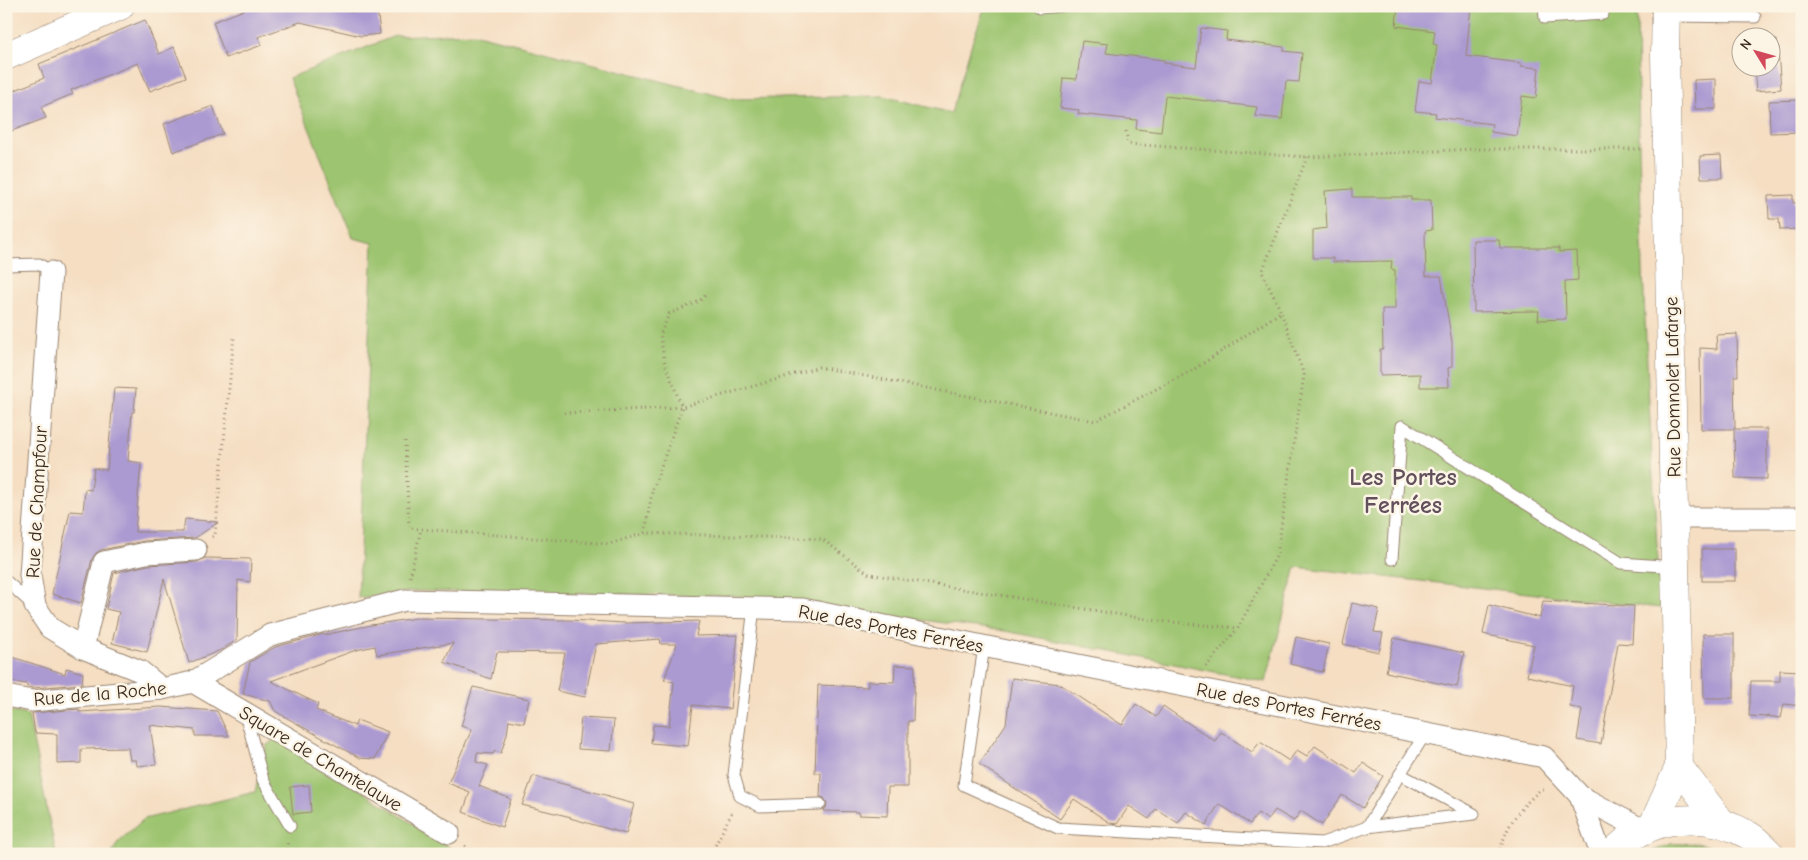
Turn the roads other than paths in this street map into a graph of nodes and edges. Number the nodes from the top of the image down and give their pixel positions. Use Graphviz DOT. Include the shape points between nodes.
graph roads {
  1 [pos="120,6"];
  2 [pos="1038,6"];
  3 [pos="1061,6"];
  4 [pos="1544,6"];
  5 [pos="1603,6"];
  6 [pos="1666,11"];
  7 [pos="1755,17"];
  8 [pos="6,56"];
  9 [pos="6,265"];
  10 [pos="51,272"];
  11 [pos="1675,518"];
  12 [pos="1802,518"];
  13 [pos="196,550"];
  14 [pos="1392,559"];
  15 [pos="1676,567"];
  16 [pos="6,581"];
  17 [pos="35,606"];
  18 [pos="754,608"];
  19 [pos="984,646"];
  20 [pos="83,648"];
  21 [pos="193,682"];
  22 [pos="162,689"];
  23 [pos="6,696"];
  24 [pos="245,713"];
  25 [pos="1425,734"];
  26 [pos="1679,767"];
  27 [pos="1400,774"];
  28 [pos="1580,796"];
  29 [pos="820,804"];
  30 [pos="1722,823"];
  31 [pos="290,826"];
  32 [pos="1367,828"];
  33 [pos="1648,828"];
  34 [pos="450,833"];
  35 [pos="1601,854"];
  36 [pos="1612,854"];
  37 [pos="1770,854"];
  1 -- 8 [label="street"];
  2 -- 3 [label="lane"];
  4 -- 5 [label="lane" via="1545,18 1603,14"];
  6 -- 7 [label="lane"];
  6 -- 11 [label="street, Rue Domnolet Lafarge"];
  9 -- 10 [label="lane" via="39,264"];
  10 -- 17 [label="street, Rue de Champfour" via="30,575"];
  11 -- 12 [label="street"];
  11 -- 15 [label="street, Rue Domnolet Lafarge"];
  13 -- 20 [label="street" via="146,553 104,562"];
  14 -- 15 [label="lane" via="1402,426 1621,563"];
  15 -- 26 [label="street, Rue Domnolet Lafarge"];
  16 -- 17 [label="lane"];
  17 -- 20 [label="street, Rue de Champfour" via="50,628"];
  18 -- 19 [label="street, Rue des Portes Ferrées" via="803,608"];
  18 -- 21 [label="street, Rue des Portes Ferrées" via="405,600 270,635"];
  18 -- 29 [label="lane" via="734,776 740,796 760,806"];
  19 -- 25 [label="street, Rue des Portes Ferrées"];
  19 -- 32 [label="lane" via="964,785 1058,828 1322,843"];
  20 -- 22 [label="street, Rue de Champfour" via="140,671"];
  21 -- 22 [label="street, Rue de la Roche"];
  21 -- 24 [label="street, Square de Chantelauve"];
  22 -- 23 [label="street, Rue de la Roche" via="32,701"];
  24 -- 31 [label="lane" via="263,780"];
  24 -- 34 [label="street, Square de Chantelauve"];
  25 -- 27 [label="lane"];
  25 -- 28 [label="street, Rue des Portes Ferrées" via="1544,757"];
  26 -- 30 [label="street"];
  26 -- 33 [label="street, Rue Domnolet Lafarge"];
  27 -- 32 [label="lane"];
  27 -- 32 [label="lane" via="1474,814"];
  28 -- 33 [label="street, Rue des Portes Ferrées"];
  28 -- 35 [label="street, Rue des Portes Ferrées"];
  30 -- 33 [label="street" via="1676,820"];
  30 -- 37 [label="street" via="1751,837"];
  33 -- 36 [label="street"];
}
